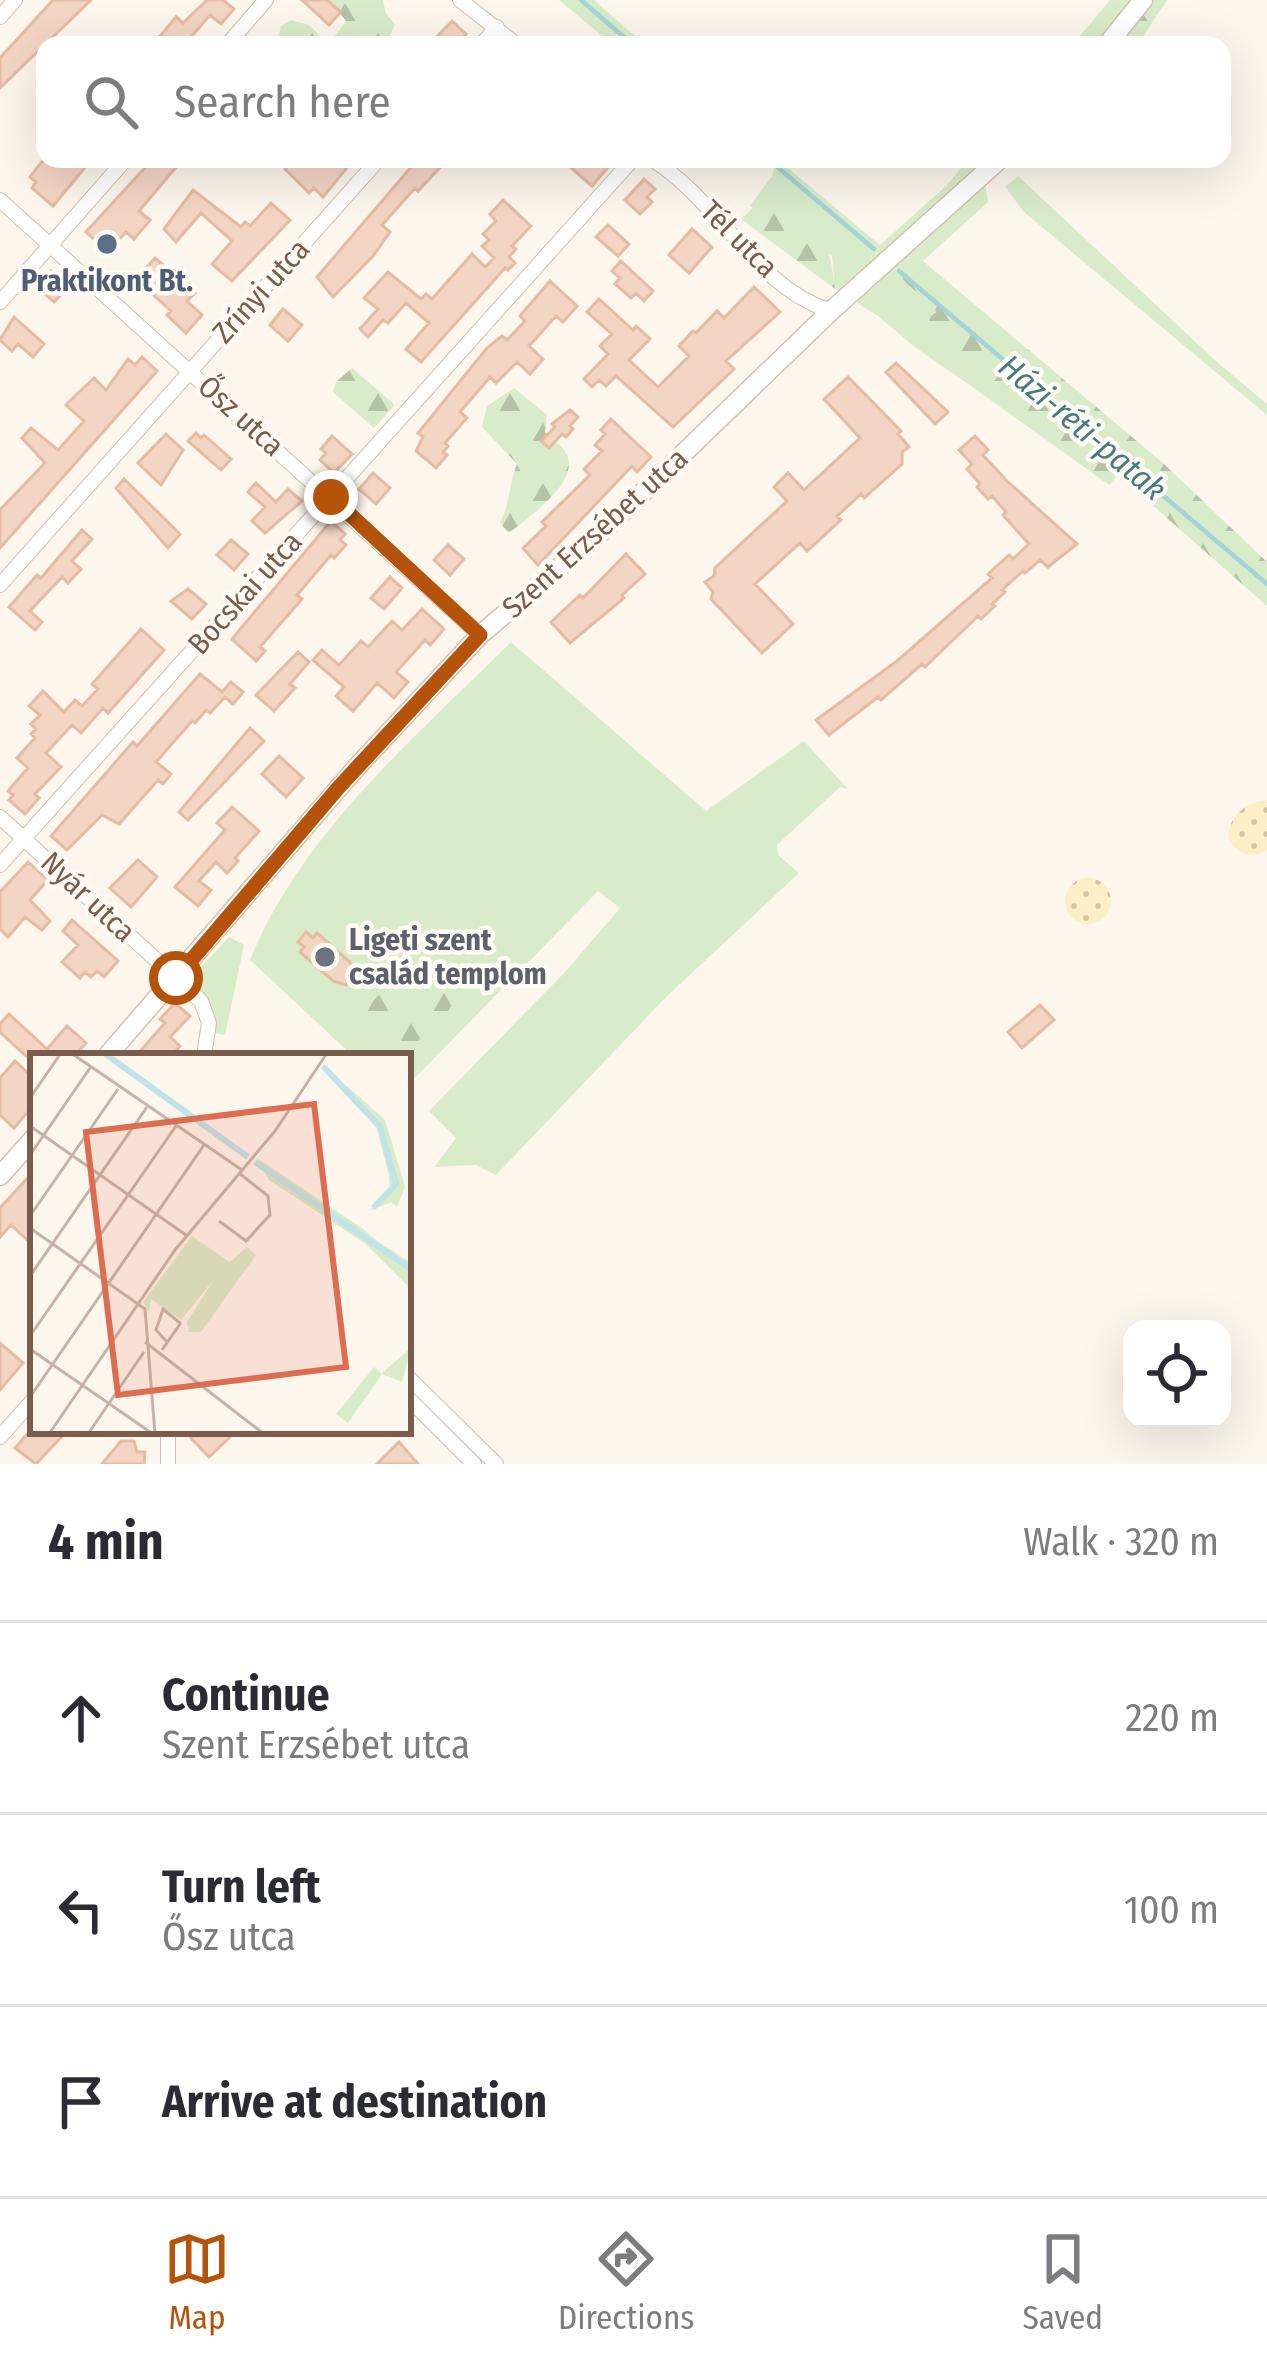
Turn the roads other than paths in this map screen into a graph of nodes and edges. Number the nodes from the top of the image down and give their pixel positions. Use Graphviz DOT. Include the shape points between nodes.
graph roads {
  1 [pos="15,0"];
  2 [pos="266,0"];
  3 [pos="460,0"];
  4 [pos="1143,0"];
  5 [pos="0,17"];
  6 [pos="496,27"];
  7 [pos="235,36"];
  8 [pos="488,36"];
  9 [pos="506,36"];
  10 [pos="1115,36"];
  11 [pos="118,168"];
  12 [pos="371,168"];
  13 [pos="625,168"];
  14 [pos="663,168"];
  15 [pos="990,168"];
  16 [pos="0,200"];
  17 [pos="51,245"];
  18 [pos="0,302"];
  19 [pos="831,311"];
  20 [pos="190,370"];
  21 [pos="331,497"];
  22 [pos="0,585"];
  23 [pos="480,635"];
  24 [pos="0,817"];
  25 [pos="24,838"];
  26 [pos="0,865"];
  27 [pos="176,978"];
  28 [pos="110,1053"];
  29 [pos="204,1053"];
  30 [pos="30,1142"];
  31 [pos="0,1176"];
  32 [pos="411,1380"];
  33 [pos="411,1401"];
  34 [pos="30,1403"];
  35 [pos="0,1437"];
  36 [pos="474,1464"];
  37 [pos="496,1464"];
  1 -- 5 [label="street"];
  2 -- 7 [label="street"];
  3 -- 6 [label="street"];
  4 -- 10 [label="street"];
  6 -- 8 [label="street"];
  6 -- 9 [label="street"];
  11 -- 17 [label="street"];
  12 -- 20 [label="street, Zrínyi utca"];
  13 -- 21 [label="street, Bocskai utca"];
  14 -- 19 [label="street, Tél utca" via="806,304"];
  15 -- 19 [label="street, Szent Erzsébet utca"];
  16 -- 17 [label="street, Ősz utca"];
  17 -- 18 [label="street"];
  17 -- 20 [label="street, Ősz utca"];
  19 -- 23 [label="street, Szent Erzsébet utca" via="607,527"];
  20 -- 21 [label="street, Ősz utca"];
  20 -- 22 [label="street, Zrínyi utca"];
  21 -- 23 [label="street, Ősz utca"];
  21 -- 25 [label="street, Bocskai utca"];
  23 -- 27 [label="street, Szent Erzsébet utca"];
  24 -- 25 [label="street, Nyár utca"];
  25 -- 26 [label="street, Bocskai utca"];
  25 -- 27 [label="street, Nyár utca"];
  27 -- 28 [label="street, Szent Erzsébet utca"];
  27 -- 29 [label="street, Nyár utca" via="208,1015"];
  30 -- 31 [label="street"];
  32 -- 37 [label="street"];
  33 -- 36 [label="street"];
  34 -- 35 [label="street"];
}
